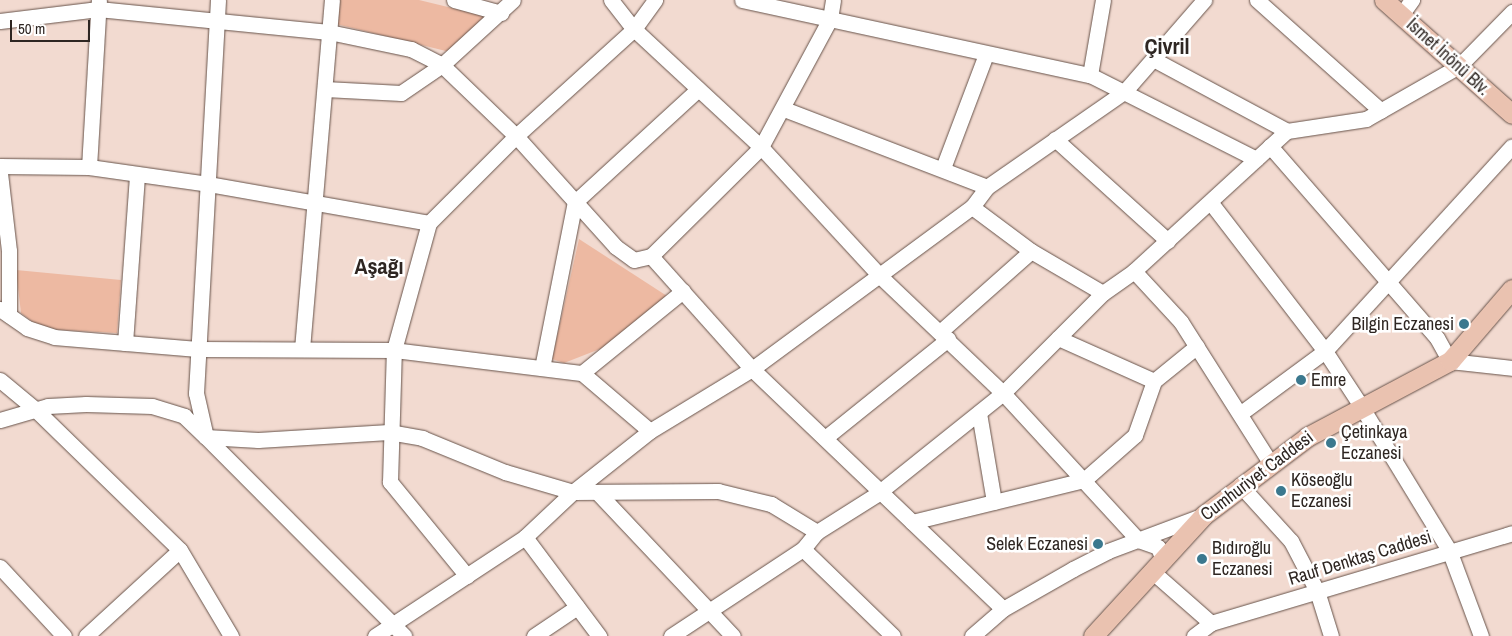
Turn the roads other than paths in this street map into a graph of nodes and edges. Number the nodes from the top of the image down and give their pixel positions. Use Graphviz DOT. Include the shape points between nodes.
graph roads {
  1 [pos="218,0"];
  2 [pos="332,0"];
  3 [pos="454,0"];
  4 [pos="513,0"];
  5 [pos="611,0"];
  6 [pos="654,0"];
  7 [pos="742,0"];
  8 [pos="833,0"];
  9 [pos="1103,0"];
  10 [pos="1204,0"];
  11 [pos="1256,0"];
  12 [pos="1384,0"];
  13 [pos="98,4"];
  14 [pos="1406,7"];
  15 [pos="1512,12"];
  16 [pos="501,13"];
  17 [pos="217,18"];
  18 [pos="830,20"];
  19 [pos="0,21"];
  20 [pos="634,29"];
  21 [pos="329,32"];
  22 [pos="986,54"];
  23 [pos="1153,59"];
  24 [pos="442,65"];
  25 [pos="1458,66"];
  26 [pos="1090,74"];
  27 [pos="326,89"];
  28 [pos="696,91"];
  29 [pos="1125,91"];
  30 [pos="784,109"];
  31 [pos="1381,111"];
  32 [pos="1512,114"];
  33 [pos="1287,131"];
  34 [pos="516,136"];
  35 [pos="1055,139"];
  36 [pos="1270,146"];
  37 [pos="1512,146"];
  38 [pos="761,147"];
  39 [pos="1256,159"];
  40 [pos="0,166"];
  41 [pos="89,167"];
  42 [pos="943,168"];
  43 [pos="0,174"];
  44 [pos="137,174"];
  45 [pos="208,184"];
  46 [pos="987,187"];
  47 [pos="575,202"];
  48 [pos="1211,203"];
  49 [pos="317,205"];
  50 [pos="972,206"];
  51 [pos="429,223"];
  52 [pos="1168,242"];
  53 [pos="1031,251"];
  54 [pos="4,255"];
  55 [pos="651,256"];
  56 [pos="1134,271"];
  57 [pos="880,276"];
  58 [pos="1388,282"];
  59 [pos="1512,289"];
  60 [pos="683,291"];
  61 [pos="1103,293"];
  62 [pos="4,312"];
  63 [pos="945,335"];
  64 [pos="1058,338"];
  65 [pos="125,343"];
  66 [pos="1197,346"];
  67 [pos="198,349"];
  68 [pos="302,349"];
  69 [pos="394,350"];
  70 [pos="1325,351"];
  71 [pos="1450,361"];
  72 [pos="542,368"];
  73 [pos="1512,368"];
  74 [pos="752,369"];
  75 [pos="582,373"];
  76 [pos="0,380"];
  77 [pos="1154,381"];
  78 [pos="1003,393"];
  79 [pos="1361,406"];
  80 [pos="35,409"];
  81 [pos="979,413"];
  82 [pos="1241,413"];
  83 [pos="0,420"];
  84 [pos="650,431"];
  85 [pos="389,432"];
  86 [pos="206,437"];
  87 [pos="825,438"];
  88 [pos="1270,462"];
  89 [pos="1084,480"];
  90 [pos="1240,485"];
  91 [pos="573,492"];
  92 [pos="599,494"];
  93 [pos="877,494"];
  94 [pos="994,502"];
  95 [pos="1204,515"];
  96 [pos="912,522"];
  97 [pos="818,532"];
  98 [pos="1512,533"];
  99 [pos="525,537"];
  100 [pos="1138,540"];
  101 [pos="803,549"];
  102 [pos="180,550"];
  103 [pos="1449,550"];
  104 [pos="1159,566"];
  105 [pos="1,569"];
  106 [pos="467,576"];
  107 [pos="1317,590"];
  108 [pos="577,607"];
  109 [pos="1002,609"];
  110 [pos="708,610"];
  111 [pos="393,623"];
  112 [pos="1211,623"];
  113 [pos="64,636"];
  114 [pos="86,636"];
  115 [pos="231,636"];
  116 [pos="375,636"];
  117 [pos="404,636"];
  118 [pos="534,636"];
  119 [pos="599,636"];
  120 [pos="671,636"];
  121 [pos="733,636"];
  122 [pos="893,636"];
  123 [pos="972,636"];
  124 [pos="1093,636"];
  125 [pos="1194,636"];
  126 [pos="1331,636"];
  127 [pos="1481,636"];
  1 -- 17 [label="street"];
  2 -- 21 [label="street"];
  3 -- 16 [label="street"];
  4 -- 16 [label="street"];
  5 -- 20 [label="street"];
  6 -- 20 [label="street"];
  7 -- 18 [label="street"];
  8 -- 18 [label="street"];
  9 -- 26 [label="street"];
  10 -- 23 [label="street"];
  11 -- 31 [label="street"];
  12 -- 14 [label="main road, İsmet İnönü Blv."];
  13 -- 17 [label="street"];
  13 -- 19 [label="street"];
  13 -- 41 [label="street"];
  14 -- 25 [label="main road, İsmet İnönü Blv."];
  15 -- 25 [label="street"];
  16 -- 24 [label="street"];
  17 -- 21 [label="street"];
  17 -- 45 [label="street"];
  18 -- 22 [label="street"];
  18 -- 30 [label="street"];
  20 -- 28 [label="street"];
  20 -- 34 [label="street"];
  21 -- 24 [label="street" via="410,49"];
  21 -- 27 [label="street"];
  22 -- 26 [label="street"];
  22 -- 42 [label="street"];
  23 -- 29 [label="street"];
  23 -- 33 [label="street"];
  24 -- 27 [label="street" via="401,93"];
  24 -- 34 [label="street"];
  25 -- 31 [label="street"];
  25 -- 32 [label="main road, İsmet İnönü Blv."];
  26 -- 29 [label="street"];
  27 -- 49 [label="street"];
  28 -- 38 [label="street"];
  28 -- 47 [label="street"];
  29 -- 35 [label="street"];
  29 -- 39 [label="street"];
  30 -- 38 [label="street"];
  30 -- 42 [label="street"];
  31 -- 33 [label="street" via="1366,119"];
  33 -- 36 [label="street"];
  34 -- 47 [label="street"];
  34 -- 51 [label="street"];
  35 -- 46 [label="street"];
  35 -- 52 [label="street"];
  36 -- 39 [label="street"];
  36 -- 58 [label="street"];
  37 -- 58 [label="street"];
  38 -- 55 [label="street"];
  38 -- 57 [label="street"];
  39 -- 48 [label="street"];
  40 -- 41 [label="street"];
  41 -- 44 [label="street"];
  42 -- 46 [label="street"];
  43 -- 54 [label="street"];
  44 -- 45 [label="street"];
  44 -- 65 [label="street"];
  45 -- 49 [label="street"];
  45 -- 67 [label="street"];
  46 -- 50 [label="street"];
  47 -- 55 [label="street" via="616,247 634,260"];
  47 -- 72 [label="street"];
  48 -- 52 [label="street"];
  48 -- 70 [label="street"];
  49 -- 51 [label="street"];
  49 -- 68 [label="street"];
  50 -- 53 [label="street"];
  50 -- 57 [label="street"];
  51 -- 69 [label="street"];
  52 -- 56 [label="street"];
  53 -- 61 [label="street"];
  53 -- 63 [label="street"];
  54 -- 62 [label="street"];
  55 -- 60 [label="street"];
  56 -- 61 [label="street"];
  56 -- 66 [label="street"];
  57 -- 63 [label="street"];
  57 -- 74 [label="street"];
  58 -- 70 [label="street"];
  58 -- 71 [label="street" via="1437,338"];
  59 -- 71 [label="main road, Cumhuriyet Caddesi"];
  60 -- 74 [label="street"];
  60 -- 75 [label="street"];
  61 -- 64 [label="street"];
  62 -- 65 [label="street" via="47,336"];
  63 -- 78 [label="street"];
  63 -- 87 [label="street"];
  64 -- 77 [label="street"];
  64 -- 78 [label="street"];
  65 -- 67 [label="street"];
  66 -- 77 [label="street"];
  66 -- 82 [label="street"];
  67 -- 68 [label="street"];
  67 -- 86 [label="street" via="196,393"];
  68 -- 69 [label="street"];
  69 -- 72 [label="street"];
  69 -- 85 [label="street"];
  70 -- 79 [label="street"];
  70 -- 82 [label="street"];
  71 -- 73 [label="street"];
  71 -- 79 [label="main road, Cumhuriyet Caddesi"];
  72 -- 75 [label="street"];
  74 -- 84 [label="street"];
  74 -- 87 [label="street"];
  75 -- 84 [label="street"];
  76 -- 80 [label="street"];
  77 -- 89 [label="street" via="1135,435"];
  78 -- 81 [label="street"];
  78 -- 89 [label="street"];
  79 -- 88 [label="main road, Cumhuriyet Caddesi"];
  79 -- 103 [label="street"];
  80 -- 83 [label="street"];
  80 -- 86 [label="street" via="86,404 152,406 184,416"];
  80 -- 102 [label="street"];
  81 -- 93 [label="street"];
  81 -- 94 [label="street"];
  82 -- 88 [label="street"];
  84 -- 91 [label="street"];
  85 -- 86 [label="street" via="258,440"];
  85 -- 91 [label="street" via="422,438 505,472"];
  85 -- 106 [label="street" via="390,482"];
  86 -- 111 [label="street"];
  87 -- 93 [label="street"];
  88 -- 90 [label="main road, Cumhuriyet Caddesi"];
  89 -- 94 [label="street"];
  89 -- 100 [label="street"];
  90 -- 95 [label="main road, Cumhuriyet Caddesi"];
  90 -- 107 [label="street" via="1291,541"];
  91 -- 92 [label="street"];
  91 -- 99 [label="street"];
  92 -- 97 [label="street" via="718,491 771,504"];
  92 -- 110 [label="street"];
  93 -- 96 [label="street"];
  93 -- 97 [label="street"];
  94 -- 96 [label="street"];
  95 -- 100 [label="street"];
  95 -- 104 [label="main road, Cumhuriyet Caddesi"];
  96 -- 109 [label="street"];
  97 -- 101 [label="street"];
  98 -- 103 [label="street, Rauf Denktaş Caddesi"];
  99 -- 106 [label="street"];
  99 -- 108 [label="street"];
  100 -- 104 [label="street" via="1154,542"];
  100 -- 109 [label="street" via="1073,569"];
  101 -- 110 [label="street"];
  101 -- 122 [label="street"];
  102 -- 114 [label="street"];
  102 -- 115 [label="street"];
  103 -- 107 [label="street, Rauf Denktaş Caddesi"];
  103 -- 127 [label="street"];
  104 -- 112 [label="street"];
  104 -- 124 [label="main road, Cumhuriyet Caddesi"];
  105 -- 113 [label="street"];
  106 -- 111 [label="street"];
  107 -- 112 [label="street, Rauf Denktaş Caddesi"];
  107 -- 126 [label="street"];
  108 -- 118 [label="street"];
  108 -- 119 [label="street"];
  109 -- 123 [label="street"];
  110 -- 120 [label="street"];
  110 -- 121 [label="street"];
  111 -- 116 [label="street"];
  111 -- 117 [label="street"];
  112 -- 125 [label="street, Rauf Denktaş Caddesi"];
}
